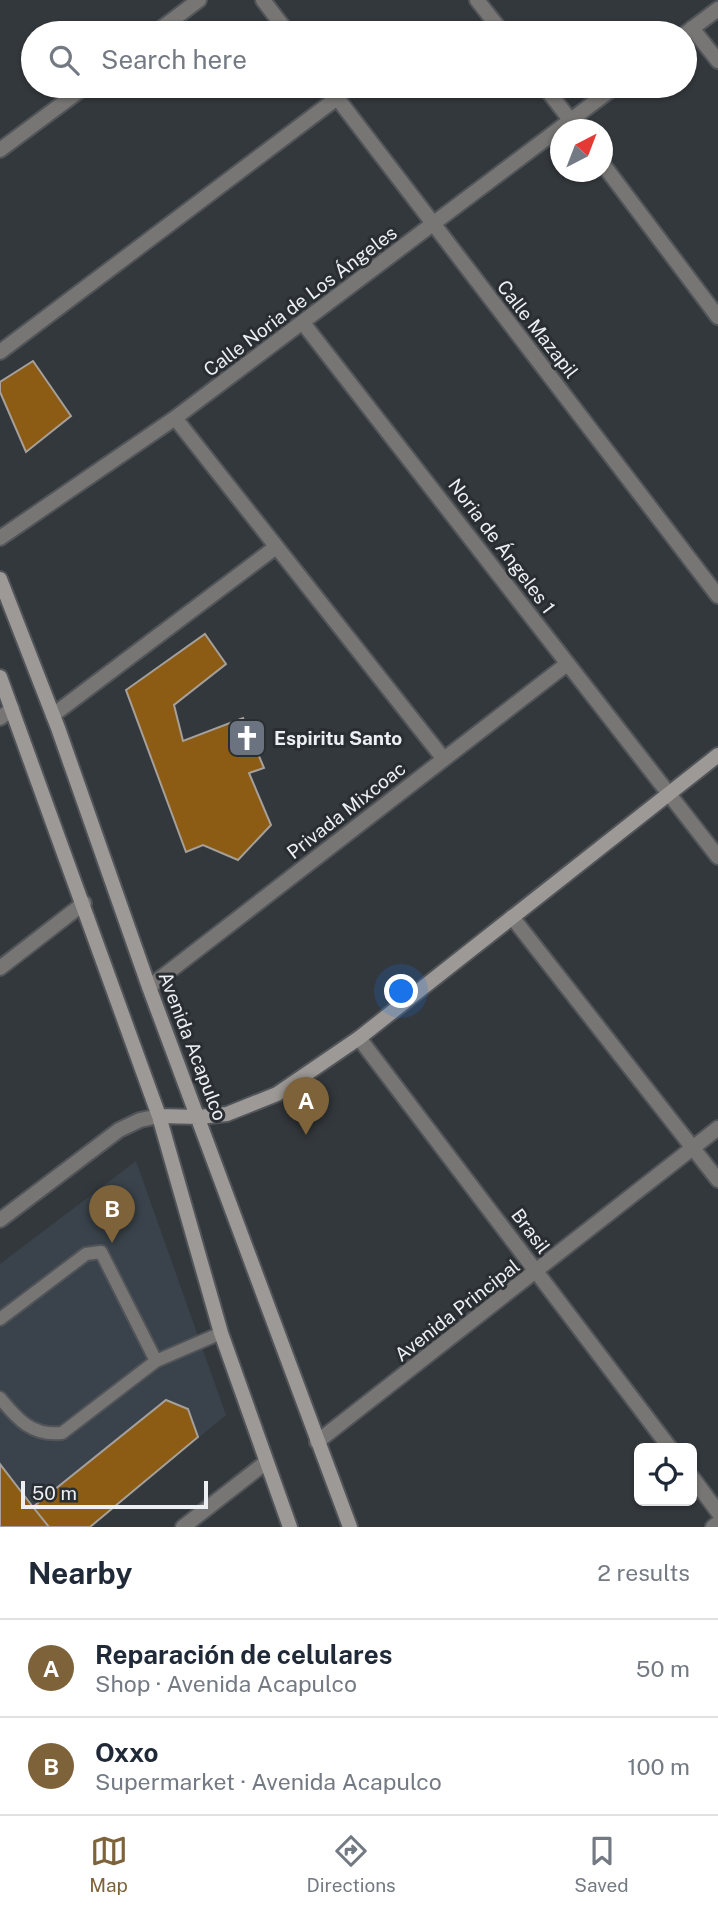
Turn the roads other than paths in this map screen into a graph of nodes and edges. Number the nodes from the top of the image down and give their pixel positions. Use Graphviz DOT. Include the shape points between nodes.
graph roads {
  1 [pos="199,0"];
  2 [pos="262,0"];
  3 [pos="477,0"];
  4 [pos="718,9"];
  5 [pos="171,21"];
  6 [pos="279,21"];
  7 [pos="494,21"];
  8 [pos="697,25"];
  9 [pos="697,39"];
  10 [pos="718,61"];
  11 [pos="70,98"];
  12 [pos="337,98"];
  13 [pos="553,98"];
  14 [pos="603,98"];
  15 [pos="569,119"];
  16 [pos="580,119"];
  17 [pos="550,142"];
  18 [pos="0,150"];
  19 [pos="613,176"];
  20 [pos="433,226"];
  21 [pos="718,317"];
  22 [pos="303,323"];
  23 [pos="0,352"];
  24 [pos="175,418"];
  25 [pos="0,538"];
  26 [pos="276,547"];
  27 [pos="0,579"];
  28 [pos="718,596"];
  29 [pos="567,664"];
  30 [pos="0,677"];
  31 [pos="7,705"];
  32 [pos="53,715"];
  33 [pos="0,718"];
  34 [pos="718,755"];
  35 [pos="443,758"];
  36 [pos="670,793"];
  37 [pos="718,857"];
  38 [pos="84,902"];
  39 [pos="512,917"];
  40 [pos="0,968"];
  41 [pos="149,987"];
  42 [pos="359,1038"];
  43 [pos="159,1116"];
  44 [pos="199,1117"];
  45 [pos="718,1128"];
  46 [pos="692,1147"];
  47 [pos="718,1180"];
  48 [pos="0,1220"];
  49 [pos="538,1272"];
  50 [pos="0,1320"];
  51 [pos="221,1333"];
  52 [pos="156,1361"];
  53 [pos="0,1398"];
  54 [pos="317,1443"];
  55 [pos="666,1443"];
  56 [pos="265,1463"];
  57 [pos="697,1484"];
  58 [pos="718,1512"];
  59 [pos="718,1524"];
  60 [pos="183,1527"];
  61 [pos="290,1527"];
  62 [pos="350,1527"];
  63 [pos="713,1527"];
  1 -- 5 [label="street"];
  2 -- 6 [label="street"];
  3 -- 7 [label="street"];
  4 -- 8 [label="street"];
  9 -- 10 [label="street"];
  11 -- 18 [label="street"];
  12 -- 20 [label="street, Calle Mazapil"];
  12 -- 23 [label="street"];
  13 -- 15 [label="street"];
  14 -- 16 [label="street, Calle Noria de Los Ángeles"];
  17 -- 20 [label="street, Calle Noria de Los Ángeles"];
  19 -- 21 [label="street"];
  20 -- 22 [label="street, Calle Noria de Los Ángeles"];
  20 -- 28 [label="street, Calle Mazapil"];
  22 -- 24 [label="street, Calle Noria de Los Ángeles"];
  22 -- 29 [label="street, Noria de Ángeles 1" via="433,485"];
  24 -- 25 [label="street, Calle Noria de Los Ángeles"];
  24 -- 26 [label="street"];
  26 -- 32 [label="street"];
  26 -- 35 [label="street"];
  27 -- 32 [label="main road, Avenida Acapulco"];
  29 -- 35 [label="street, Privada Mixcoac"];
  29 -- 36 [label="street, Noria de Ángeles 1"];
  30 -- 31 [label="main road"];
  31 -- 33 [label="street"];
  31 -- 38 [label="main road"];
  32 -- 41 [label="main road, Avenida Acapulco"];
  34 -- 36 [label="main road"];
  35 -- 41 [label="street, Privada Mixcoac"];
  36 -- 37 [label="street, Noria de Ángeles 1"];
  36 -- 39 [label="main road"];
  38 -- 40 [label="street"];
  38 -- 43 [label="main road"];
  39 -- 42 [label="main road"];
  39 -- 46 [label="street"];
  41 -- 44 [label="main road, Avenida Acapulco"];
  42 -- 44 [label="main road" via="277,1094 227,1114"];
  42 -- 49 [label="street, Brasil"];
  43 -- 44 [label="main road"];
  43 -- 48 [label="street" via="119,1130"];
  43 -- 51 [label="main road"];
  44 -- 54 [label="main road, Avenida Acapulco"];
  45 -- 46 [label="street, Avenida Principal"];
  46 -- 47 [label="street"];
  46 -- 49 [label="street, Avenida Principal"];
  49 -- 54 [label="street, Avenida Principal"];
  49 -- 55 [label="street, Brasil"];
  50 -- 52 [label="lane" via="86,1254 102,1252"];
  51 -- 52 [label="lane"];
  51 -- 56 [label="main road"];
  52 -- 53 [label="lane" via="62,1433 45,1435 26,1426"];
  54 -- 62 [label="main road, Avenida Acapulco"];
  56 -- 60 [label="street"];
  56 -- 61 [label="main road"];
  57 -- 58 [label="street"];
  59 -- 63 [label="street"];
}
